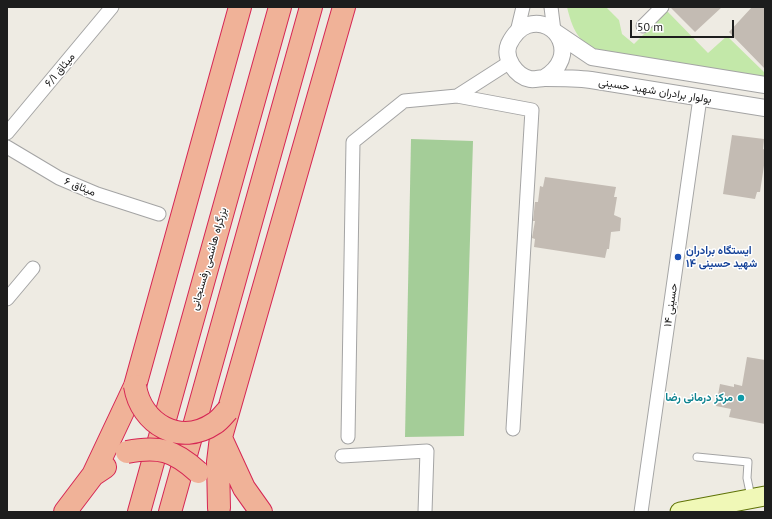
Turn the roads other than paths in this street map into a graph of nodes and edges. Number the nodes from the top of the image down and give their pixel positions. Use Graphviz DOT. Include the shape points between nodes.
graph roads {
  1 [pos="112,7"];
  2 [pos="240,7"];
  3 [pos="280,7"];
  4 [pos="311,7"];
  5 [pos="523,7"];
  6 [pos="551,7"];
  7 [pos="662,7"];
  8 [pos="344,9"];
  9 [pos="643,26"];
  10 [pos="554,31"];
  11 [pos="517,32"];
  12 [pos="510,62"];
  13 [pos="544,78"];
  14 [pos="765,85"];
  15 [pos="457,96"];
  16 [pos="700,98"];
  17 [pos="765,108"];
  18 [pos="7,133"];
  19 [pos="7,147"];
  20 [pos="159,214"];
  21 [pos="33,268"];
  22 [pos="7,299"];
  23 [pos="135,386"];
  24 [pos="228,410"];
  25 [pos="513,429"];
  26 [pos="221,437"];
  27 [pos="348,437"];
  28 [pos="342,456"];
  29 [pos="697,457"];
  30 [pos="93,475"];
  31 [pos="759,497"];
  32 [pos="65,510"];
  33 [pos="220,510"];
  34 [pos="139,512"];
  35 [pos="170,512"];
  36 [pos="261,512"];
  37 [pos="425,512"];
  38 [pos="641,512"];
  39 [pos="680,512"];
  1 -- 18 [label="street, میثاق ۶/۱"];
  2 -- 23 [label="highway"];
  3 -- 34 [label="highway, بزرگراه هاشمی رفسنجانی"];
  4 -- 35 [label="highway"];
  5 -- 11 [label="street"];
  6 -- 10 [label="street"];
  7 -- 9 [label="street"];
  8 -- 24 [label="highway"];
  10 -- 11 [label="street" via="542,25 529,25"];
  10 -- 13 [label="street" via="561,40 561,63 554,72"];
  10 -- 14 [label="street" via="592,57"];
  11 -- 12 [label="street" via="508,46"];
  12 -- 13 [label="street" via="518,73 530,79"];
  12 -- 15 [label="street"];
  13 -- 16 [label="street, بولوار برادران شهید حسینی" via="588,80"];
  15 -- 25 [label="street" via="532,110"];
  15 -- 27 [label="street" via="404,101 353,142"];
  16 -- 17 [label="street, بولوار برادران شهید حسینی"];
  16 -- 38 [label="street, حسینی ۱۴"];
  19 -- 20 [label="street, میثاق ۶" via="59,178 97,194"];
  21 -- 22 [label="street"];
  23 -- 24 [label="highway, bridge" via="146,414 162,427 180,433 198,431 215,423"];
  23 -- 30 [label="highway"];
  24 -- 26 [label="highway"];
  26 -- 33 [label="highway" via="218,462"];
  26 -- 36 [label="highway" via="244,488"];
  28 -- 37 [label="street" via="427,451"];
  29 -- 31 [label="lane" via="748,462 750,497"];
  30 -- 32 [label="highway"];
  30 -- 33 [label="highway, bridge" via="127,452 146,448 166,450 184,459 198,472"];
  31 -- 39 [label="main road"];
}
